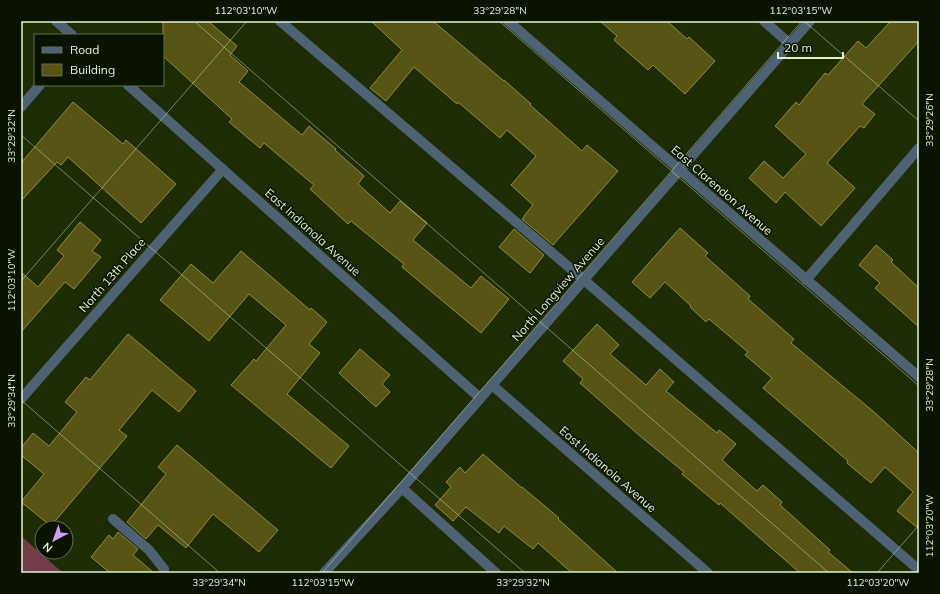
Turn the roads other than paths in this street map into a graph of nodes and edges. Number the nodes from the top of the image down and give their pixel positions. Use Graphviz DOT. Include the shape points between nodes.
graph roads {
  1 [pos="56,21"];
  2 [pos="280,21"];
  3 [pos="508,21"];
  4 [pos="764,21"];
  5 [pos="810,21"];
  6 [pos="71,34"];
  7 [pos="790,44"];
  8 [pos="39,86"];
  9 [pos="129,86"];
  10 [pos="21,107"];
  11 [pos="919,148"];
  12 [pos="223,169"];
  13 [pos="680,170"];
  14 [pos="584,280"];
  15 [pos="806,280"];
  16 [pos="919,377"];
  17 [pos="492,385"];
  18 [pos="480,398"];
  19 [pos="21,399"];
  20 [pos="402,488"];
  21 [pos="112,519"];
  22 [pos="919,570"];
  23 [pos="164,573"];
  24 [pos="324,573"];
  25 [pos="496,573"];
  26 [pos="708,573"];
  1 -- 6 [label="street"];
  2 -- 14 [label="street"];
  3 -- 13 [label="street, East Clarendon Avenue"];
  4 -- 7 [label="street"];
  5 -- 7 [label="street, North Longview Avenue"];
  7 -- 13 [label="street, North Longview Avenue"];
  8 -- 10 [label="street"];
  9 -- 12 [label="street, East Indianola Avenue"];
  11 -- 15 [label="street"];
  12 -- 18 [label="street, East Indianola Avenue"];
  12 -- 19 [label="street, North 13th Place"];
  13 -- 14 [label="street, North Longview Avenue"];
  13 -- 15 [label="street, East Clarendon Avenue"];
  14 -- 17 [label="street, North Longview Avenue"];
  14 -- 22 [label="street"];
  15 -- 16 [label="street, East Clarendon Avenue"];
  17 -- 18 [label="street, North Longview Avenue"];
  17 -- 26 [label="street, East Indianola Avenue"];
  18 -- 20 [label="street, North Longview Avenue"];
  20 -- 24 [label="street, North Longview Avenue"];
  20 -- 25 [label="street"];
  21 -- 23 [label="street" via="148,550 164,569"];
}
